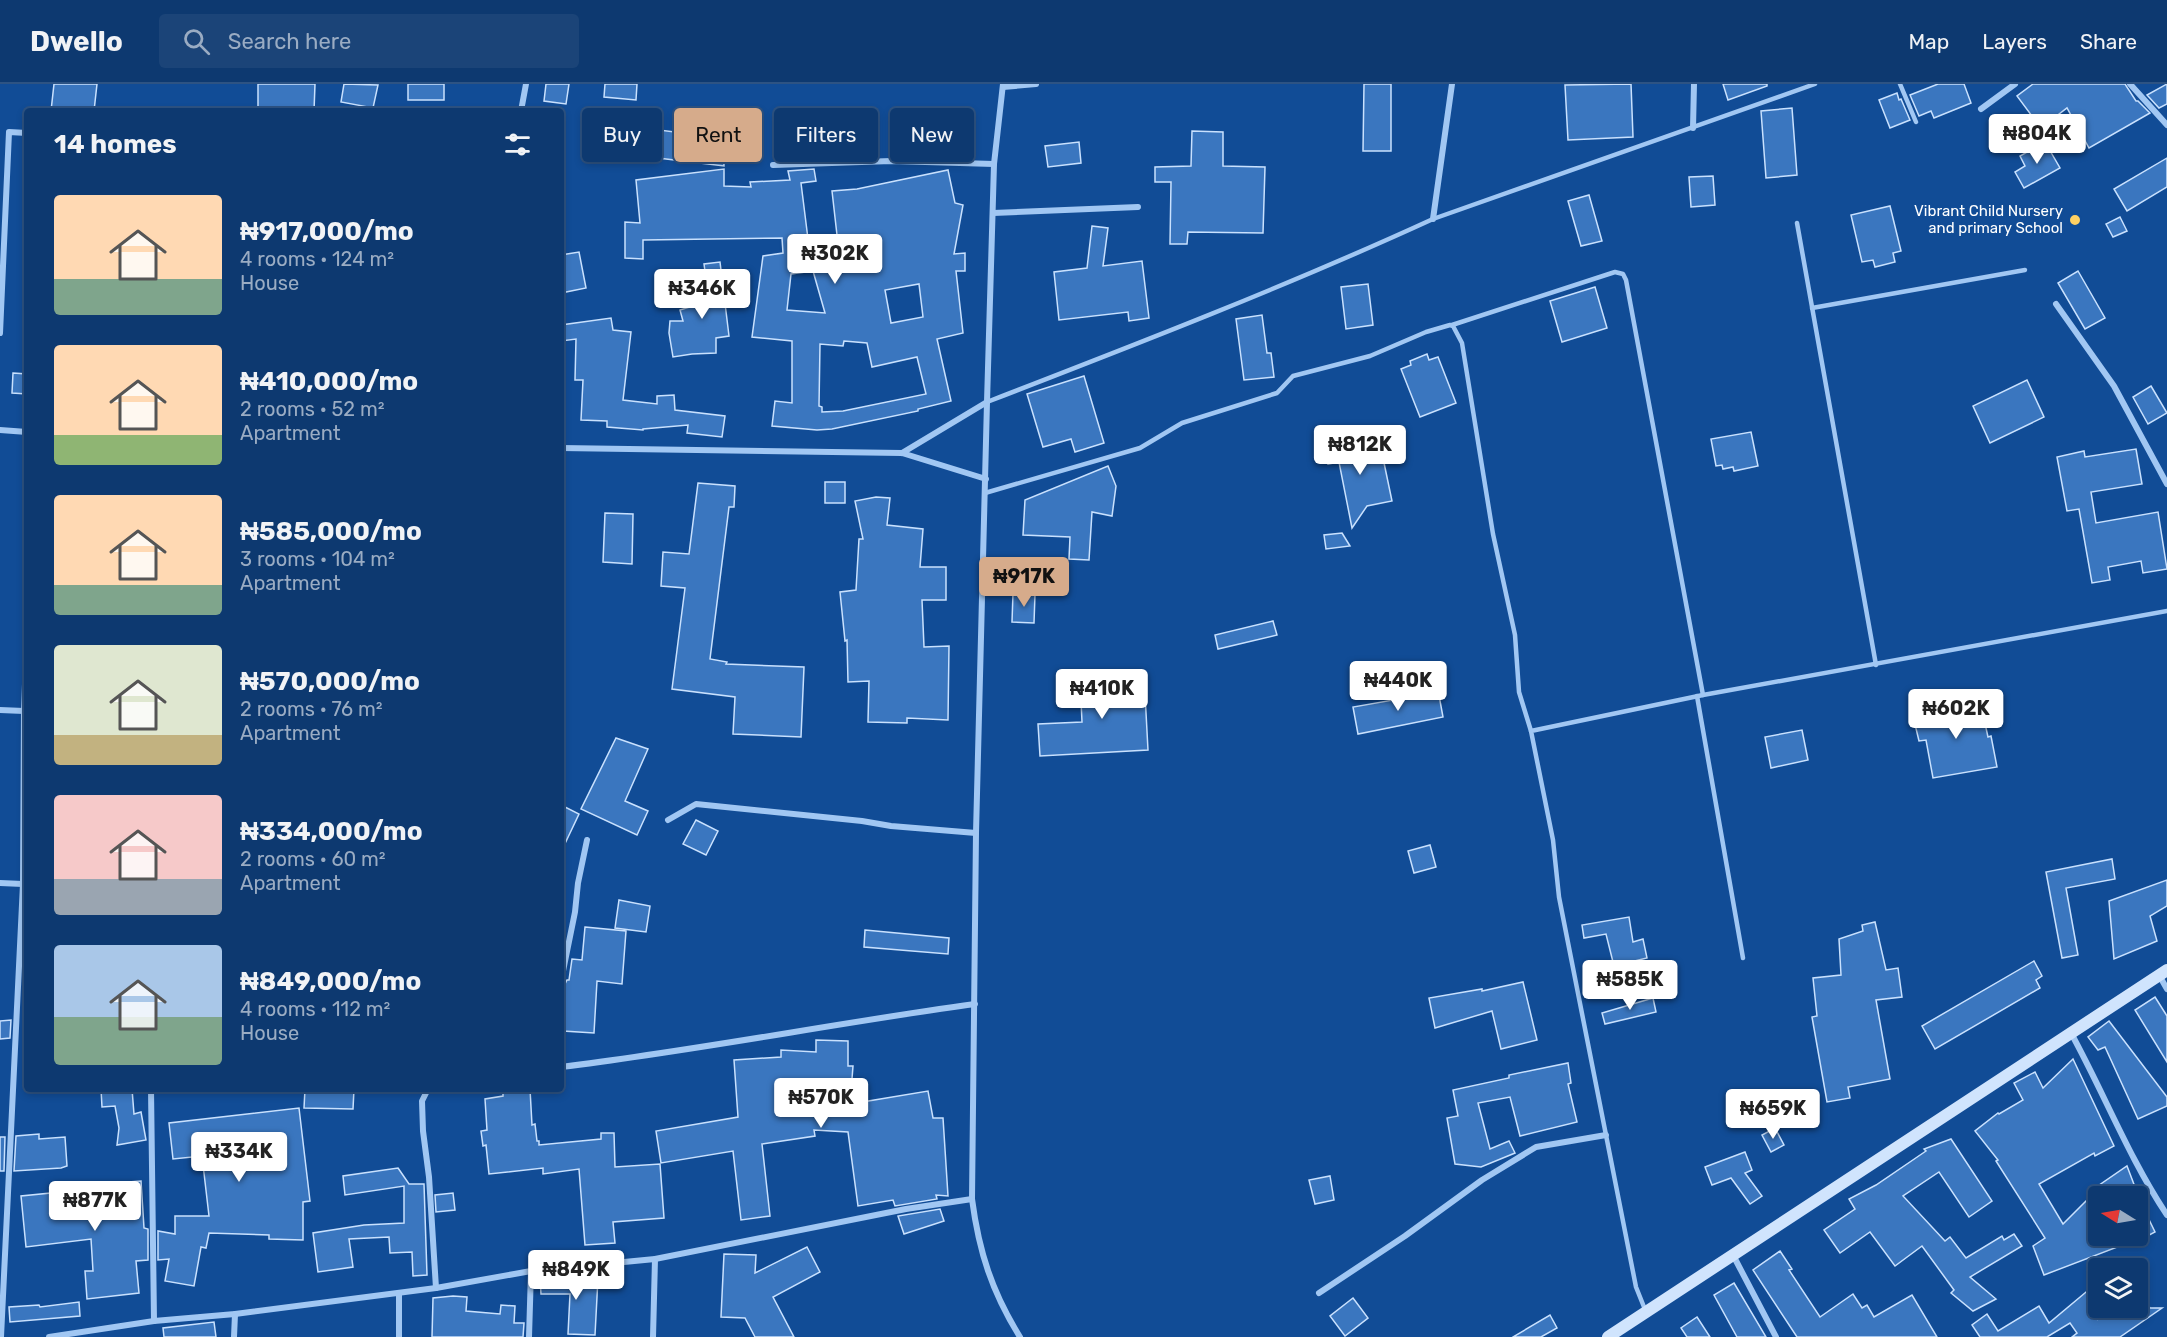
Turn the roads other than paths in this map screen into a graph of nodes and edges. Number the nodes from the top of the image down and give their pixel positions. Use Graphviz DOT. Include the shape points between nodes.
graph roads {
  1 [pos="526,84"];
  2 [pos="1036,84"];
  3 [pos="1452,84"];
  4 [pos="1694,84"];
  5 [pos="1815,84"];
  6 [pos="1900,84"];
  7 [pos="2015,84"];
  8 [pos="2130,84"];
  9 [pos="1003,85"];
  10 [pos="522,108"];
  11 [pos="1981,109"];
  12 [pos="1916,122"];
  13 [pos="2167,125"];
  14 [pos="1693,129"];
  15 [pos="24,133"];
  16 [pos="994,164"];
  17 [pos="773,165"];
  18 [pos="1138,207"];
  19 [pos="993,213"];
  20 [pos="1433,219"];
  21 [pos="1797,223"];
  22 [pos="2025,270"];
  23 [pos="2056,304"];
  24 [pos="1812,308"];
  25 [pos="1451,325"];
  26 [pos="0,333"];
  27 [pos="987,402"];
  28 [pos="0,430"];
  29 [pos="24,432"];
  30 [pos="564,448"];
  31 [pos="902,453"];
  32 [pos="986,479"];
  33 [pos="2167,484"];
  34 [pos="985,493"];
  35 [pos="2167,611"];
  36 [pos="1876,664"];
  37 [pos="1700,695"];
  38 [pos="0,710"];
  39 [pos="24,711"];
  40 [pos="1531,731"];
  41 [pos="668,820"];
  42 [pos="976,833"];
  43 [pos="587,840"];
  44 [pos="0,883"];
  45 [pos="23,884"];
  46 [pos="1743,958"];
  47 [pos="564,967"];
  48 [pos="2163,972"];
  49 [pos="2167,989"];
  50 [pos="975,1004"];
  51 [pos="2071,1032"];
  52 [pos="564,1067"];
  53 [pos="151,1092"];
  54 [pos="426,1092"];
  55 [pos="1606,1135"];
  56 [pos="972,1199"];
  57 [pos="2167,1215"];
  58 [pos="1732,1256"];
  59 [pos="655,1259"];
  60 [pos="531,1271"];
  61 [pos="436,1288"];
  62 [pos="399,1293"];
  63 [pos="1319,1293"];
  64 [pos="1646,1312"];
  65 [pos="235,1314"];
  66 [pos="154,1321"];
  67 [pos="1,1337"];
  68 [pos="49,1337"];
  69 [pos="234,1337"];
  70 [pos="399,1337"];
  71 [pos="529,1337"];
  72 [pos="653,1337"];
  73 [pos="1020,1337"];
  74 [pos="1608,1337"];
  75 [pos="1776,1337"];
  1 -- 10 [label="street"];
  2 -- 9 [label="street"];
  3 -- 20 [label="street"];
  4 -- 14 [label="street"];
  5 -- 14 [label="lane"];
  6 -- 12 [label="lane"];
  7 -- 11 [label="street"];
  8 -- 13 [label="street"];
  9 -- 16 [label="street"];
  14 -- 20 [label="lane"];
  15 -- 26 [label="street" via="9,132"];
  16 -- 17 [label="street" via="891,161"];
  16 -- 19 [label="street"];
  18 -- 19 [label="street"];
  19 -- 27 [label="street"];
  20 -- 27 [label="lane" via="1143,342"];
  21 -- 24 [label="lane"];
  22 -- 24 [label="lane"];
  23 -- 33 [label="street" via="2114,386"];
  24 -- 36 [label="lane"];
  25 -- 34 [label="lane" via="1370,356 1293,376 1277,393 1182,423 1140,448"];
  25 -- 37 [label="lane" via="1615,272 1623,274"];
  25 -- 40 [label="lane" via="1462,343 1493,534 1515,635 1520,692"];
  27 -- 31 [label="street"];
  27 -- 32 [label="street"];
  28 -- 29 [label="street"];
  30 -- 31 [label="street"];
  31 -- 32 [label="street"];
  32 -- 34 [label="street"];
  34 -- 42 [label="street"];
  35 -- 36 [label="lane"];
  36 -- 37 [label="lane"];
  37 -- 40 [label="lane"];
  37 -- 46 [label="lane"];
  38 -- 39 [label="street"];
  39 -- 45 [label="street"];
  40 -- 55 [label="lane"];
  41 -- 42 [label="street" via="696,804"];
  42 -- 50 [label="street"];
  43 -- 47 [label="street"];
  44 -- 45 [label="street"];
  45 -- 67 [label="street"];
  48 -- 49 [label="street"];
  48 -- 51 [label="street"];
  50 -- 52 [label="street"];
  50 -- 56 [label="street"];
  51 -- 57 [label="street"];
  51 -- 58 [label="street"];
  53 -- 66 [label="street"];
  54 -- 61 [label="street" via="422,1101 423,1131"];
  55 -- 63 [label="street" via="1536,1147"];
  55 -- 64 [label="lane" via="1636,1287"];
  56 -- 59 [label="street"];
  56 -- 73 [label="street" via="985,1264 1002,1308"];
  58 -- 64 [label="street"];
  58 -- 75 [label="street"];
  59 -- 60 [label="street"];
  59 -- 72 [label="street"];
  60 -- 61 [label="street"];
  60 -- 71 [label="street"];
  61 -- 62 [label="street"];
  62 -- 65 [label="street"];
  62 -- 70 [label="street"];
  64 -- 74 [label="street"];
  65 -- 66 [label="street"];
  65 -- 69 [label="street"];
  66 -- 68 [label="street"];
}
